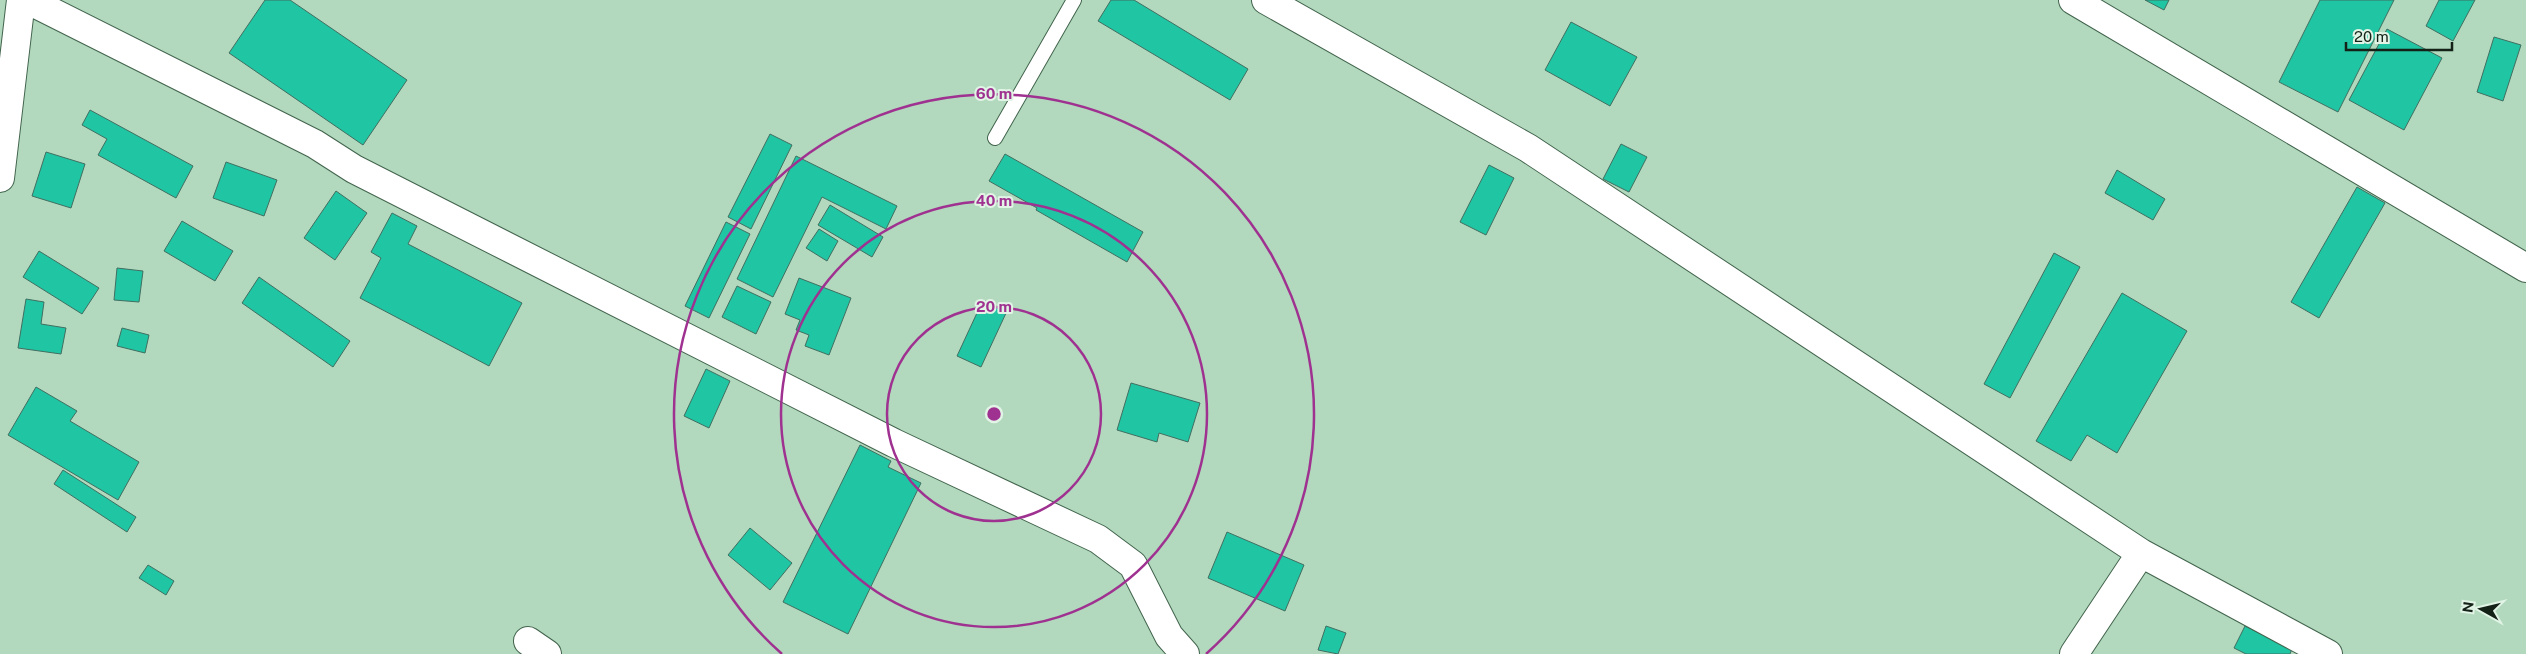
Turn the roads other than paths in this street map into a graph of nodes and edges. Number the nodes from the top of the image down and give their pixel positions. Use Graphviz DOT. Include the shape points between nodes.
graph roads {
  1 [pos="21,0"];
  2 [pos="28,0"];
  3 [pos="1074,0"];
  4 [pos="1266,0"];
  5 [pos="2072,0"];
  6 [pos="996,138"];
  7 [pos="0,178"];
  8 [pos="2526,268"];
  9 [pos="2141,553"];
  10 [pos="1185,654"];
  11 [pos="2074,654"];
  12 [pos="2328,654"];
  1 -- 7 [label="street"];
  2 -- 10 [label="street" via="315,144 371,178 894,443 1098,539 1133,565 1169,636"];
  3 -- 6 [label="lane"];
  4 -- 9 [label="street" via="1528,148"];
  5 -- 8 [label="street"];
  9 -- 11 [label="street"];
  9 -- 12 [label="street"];
}
